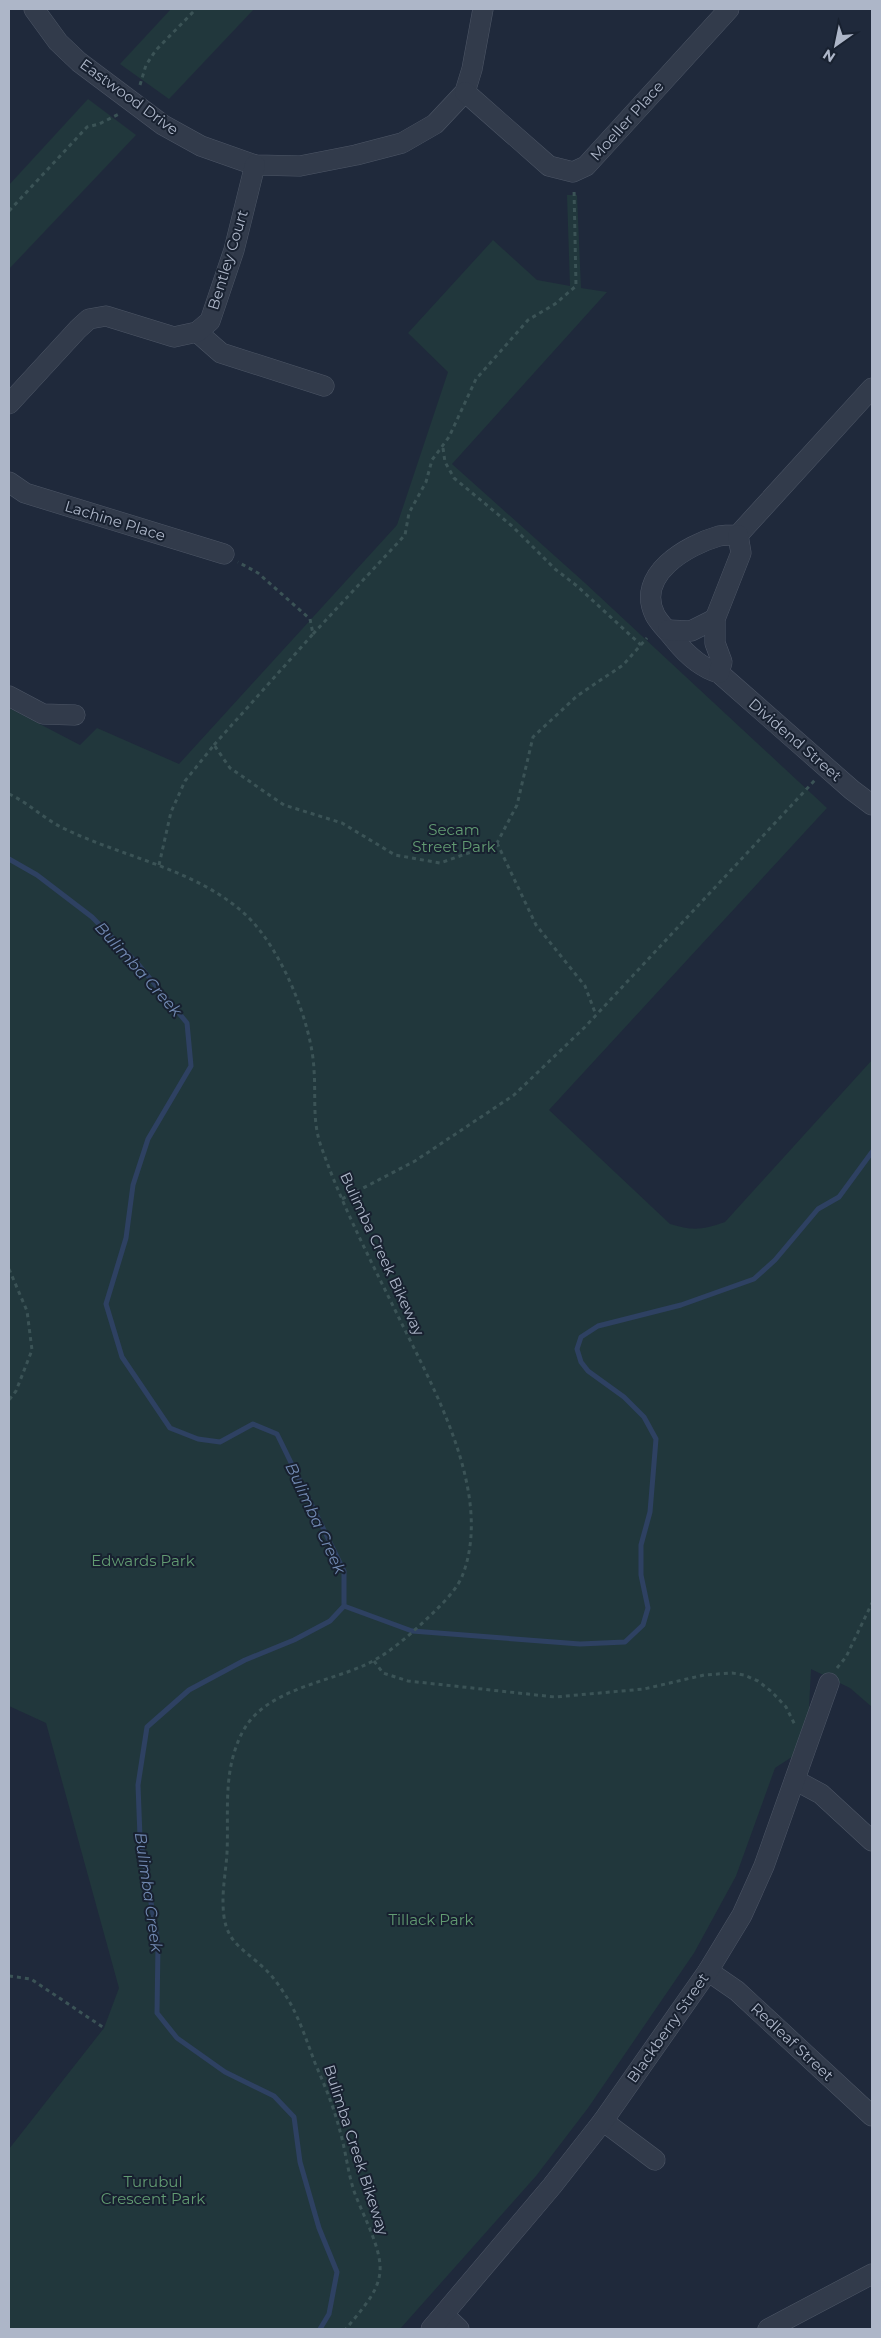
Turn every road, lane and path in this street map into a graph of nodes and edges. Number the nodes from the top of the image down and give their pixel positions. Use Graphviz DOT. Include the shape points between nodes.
graph roads {
  1 [pos="34,9"];
  2 [pos="196,9"];
  3 [pos="483,9"];
  4 [pos="729,9"];
  5 [pos="465,92"];
  6 [pos="130,102"];
  7 [pos="255,165"];
  8 [pos="573,172"];
  9 [pos="9,211"];
  10 [pos="197,332"];
  11 [pos="324,386"];
  12 [pos="872,388"];
  13 [pos="9,404"];
  14 [pos="442,447"];
  15 [pos="9,482"];
  16 [pos="738,535"];
  17 [pos="224,554"];
  18 [pos="715,619"];
  19 [pos="668,630"];
  20 [pos="313,634"];
  21 [pos="647,638"];
  22 [pos="641,645"];
  23 [pos="719,673"];
  24 [pos="9,696"];
  25 [pos="75,715"];
  26 [pos="214,745"];
  27 [pos="826,768"];
  28 [pos="9,794"];
  29 [pos="872,805"];
  30 [pos="497,843"];
  31 [pos="159,865"];
  32 [pos="596,1015"];
  33 [pos="342,1199"];
  34 [pos="9,1268"];
  35 [pos="9,1400"];
  36 [pos="872,1603"];
  37 [pos="374,1661"];
  38 [pos="829,1683"];
  39 [pos="807,1747"];
  40 [pos="796,1780"];
  41 [pos="872,1841"];
  42 [pos="708,1972"];
  43 [pos="9,1976"];
  44 [pos="104,2028"];
  45 [pos="872,2116"];
  46 [pos="603,2120"];
  47 [pos="655,2160"];
  48 [pos="872,2274"];
  49 [pos="438,2322"];
  50 [pos="346,2329"];
  51 [pos="460,2329"];
  52 [pos="768,2329"];
  1 -- 6 [label="street, Eastwood Drive" via="58,42"];
  2 -- 6 [label="path" via="156,50"];
  3 -- 5 [label="street, Eastwood Drive"];
  4 -- 8 [label="street, Moeller Place" via="586,166"];
  5 -- 7 [label="street, Eastwood Drive" via="435,124 402,143 300,166"];
  5 -- 8 [label="street" via="549,166"];
  6 -- 7 [label="street, Eastwood Drive" via="201,146"];
  6 -- 9 [label="path" via="116,116 87,127"];
  7 -- 10 [label="street, Bentley Court" via="234,250 210,321"];
  8 -- 14 [label="path" via="576,286 555,304 528,320 476,379"];
  10 -- 11 [label="street" via="221,353"];
  10 -- 13 [label="street" via="174,337 106,316 89,320"];
  12 -- 16 [label="street"];
  14 -- 20 [label="path" via="432,460 426,482 408,513 405,535"];
  14 -- 22 [label="path" via="444,462 454,478 506,520 555,569"];
  15 -- 17 [label="street, Lachine Place" via="24,493"];
  16 -- 18 [label="street" via="741,553"];
  16 -- 19 [label="street, Dividend Street" via="719,536 686,551 658,572 652,585 651,601 655,615"];
  17 -- 20 [label="path" via="258,573 310,619"];
  18 -- 19 [label="street" via="691,631"];
  18 -- 23 [label="street" via="715,644 722,662"];
  19 -- 23 [label="street, Dividend Street" via="682,649 707,670"];
  20 -- 26 [label="path"];
  21 -- 22 [label="path"];
  22 -- 30 [label="path" via="623,665 577,696 533,738 517,805"];
  23 -- 27 [label="street, Dividend Street"];
  24 -- 25 [label="street" via="43,714"];
  26 -- 30 [label="path" via="230,768 284,805 342,824 395,855 440,863"];
  26 -- 31 [label="path" via="185,781 174,805"];
  27 -- 29 [label="street, Dividend Street"];
  27 -- 32 [label="path"];
  28 -- 31 [label="path, Bulimba Creek Bikeway" via="61,828"];
  30 -- 32 [label="path" via="536,925 586,986"];
  31 -- 33 [label="path, Bulimba Creek Bikeway" via="197,882 248,916 279,958 311,1039 315,1073 313,1108 318,1141"];
  32 -- 33 [label="path" via="514,1095 415,1161"];
  33 -- 37 [label="path, Bulimba Creek Bikeway" via="444,1411 460,1455 473,1526 463,1575 451,1593 428,1618"];
  34 -- 35 [label="path" via="27,1311 32,1350 16,1391"];
  36 -- 38 [label="path" via="846,1657"];
  37 -- 39 [label="path" via="383,1673 408,1681 555,1697 644,1689 704,1675 744,1675 772,1692 786,1707"];
  37 -- 50 [label="path, Bulimba Creek Bikeway" via="284,1695 260,1710 245,1728 228,1777 223,1905 227,1932 239,1950 276,1982 302,2029 334,2109 353,2188 379,2258 380,2275 374,2292"];
  38 -- 39 [label="street, Blackberry Street"];
  39 -- 40 [label="street, Blackberry Street"];
  40 -- 41 [label="street" via="821,1794"];
  40 -- 42 [label="street, Blackberry Street" via="742,1915"];
  42 -- 45 [label="street, Redleaf Street" via="737,1991"];
  42 -- 46 [label="street, Blackberry Street"];
  43 -- 44 [label="path" via="31,1979"];
  46 -- 47 [label="street"];
  46 -- 49 [label="street, Blackberry Street"];
  48 -- 52 [label="street"];
  49 -- 51 [label="street"];
}
